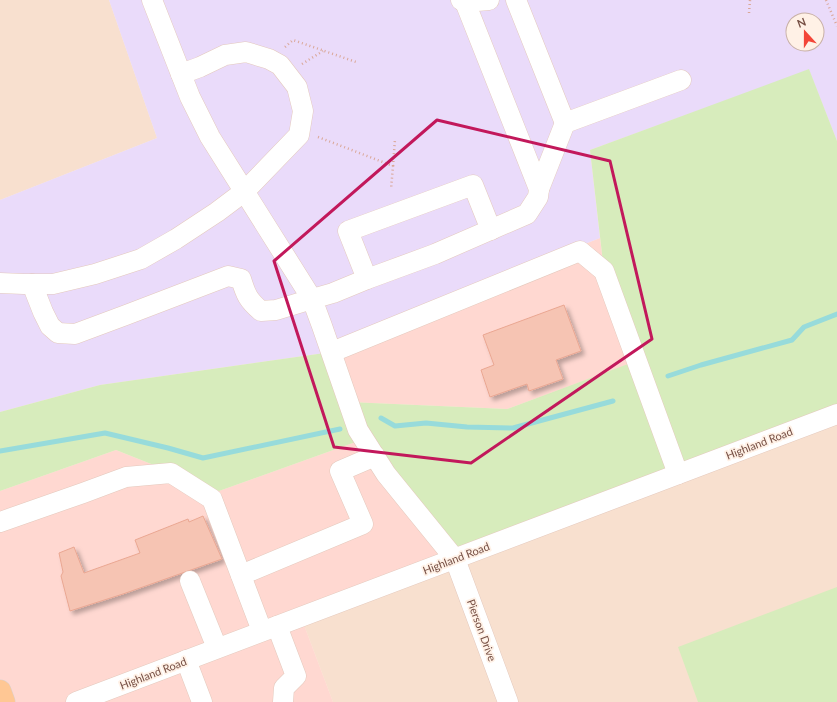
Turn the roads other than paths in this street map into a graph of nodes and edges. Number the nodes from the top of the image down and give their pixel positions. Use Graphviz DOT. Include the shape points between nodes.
graph roads {
  1 [pos="152,0"];
  2 [pos="488,0"];
  3 [pos="516,0"];
  4 [pos="463,1"];
  5 [pos="181,74"];
  6 [pos="681,80"];
  7 [pos="565,123"];
  8 [pos="540,189"];
  9 [pos="245,191"];
  10 [pos="491,230"];
  11 [pos="367,279"];
  12 [pos="0,283"];
  13 [pos="32,284"];
  14 [pos="312,299"];
  15 [pos="332,352"];
  16 [pos="837,414"];
  17 [pos="375,456"];
  18 [pos="678,474"];
  19 [pos="0,522"];
  20 [pos="455,558"];
  21 [pos="241,575"];
  22 [pos="190,581"];
  23 [pos="269,629"];
  24 [pos="217,648"];
  25 [pos="186,660"];
  26 [pos="0,691"];
  27 [pos="110,696"];
  28 [pos="4,702"];
  29 [pos="76,702"];
  30 [pos="202,702"];
  31 [pos="283,702"];
  32 [pos="508,702"];
  1 -- 5 [label="street, Pierson Drive"];
  2 -- 4 [label="street"];
  3 -- 7 [label="street"];
  4 -- 8 [label="street"];
  5 -- 9 [label="street, Pierson Drive" via="210,137"];
  5 -- 9 [label="street" via="225,55 246,52 280,65 297,87 303,111 299,135"];
  6 -- 7 [label="street"];
  7 -- 8 [label="street"];
  8 -- 10 [label="street" via="527,214"];
  9 -- 13 [label="street" via="176,240 141,260 53,284"];
  9 -- 14 [label="street, Pierson Drive"];
  10 -- 11 [label="street"];
  10 -- 11 [label="street" via="473,185 348,231"];
  11 -- 14 [label="street"];
  12 -- 13 [label="street"];
  13 -- 14 [label="street" via="50,326 58,333 75,334 228,276 241,279 252,304 261,311 276,310"];
  14 -- 15 [label="street, Pierson Drive"];
  15 -- 17 [label="street, Pierson Drive" via="358,430"];
  15 -- 18 [label="street" via="580,251 604,271"];
  16 -- 18 [label="street, Highland Road"];
  17 -- 20 [label="street, Pierson Drive" via="386,474"];
  17 -- 21 [label="street" via="340,471 363,524"];
  18 -- 20 [label="street, Highland Road"];
  19 -- 21 [label="street" via="126,476 171,473 212,499"];
  20 -- 23 [label="street, Highland Road"];
  20 -- 32 [label="street, Pierson Drive"];
  21 -- 23 [label="street"];
  22 -- 24 [label="street"];
  23 -- 24 [label="street, Highland Road"];
  23 -- 31 [label="street" via="296,676 284,688"];
  24 -- 25 [label="street, Highland Road"];
  25 -- 27 [label="street, Highland Road"];
  25 -- 30 [label="street"];
  26 -- 28 [label="main road"];
  27 -- 29 [label="street, Highland Road"];
}
